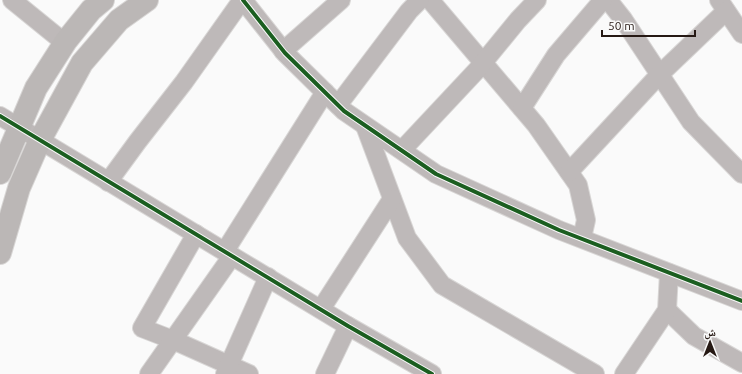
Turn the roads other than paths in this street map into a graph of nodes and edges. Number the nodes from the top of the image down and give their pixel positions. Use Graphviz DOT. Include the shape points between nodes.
graph roads {
  1 [pos="12,0"];
  2 [pos="88,0"];
  3 [pos="103,0"];
  4 [pos="147,0"];
  5 [pos="243,0"];
  6 [pos="341,0"];
  7 [pos="420,0"];
  8 [pos="430,0"];
  9 [pos="537,0"];
  10 [pos="603,0"];
  11 [pos="608,0"];
  12 [pos="724,4"];
  13 [pos="742,34"];
  14 [pos="60,39"];
  15 [pos="283,51"];
  16 [pos="482,62"];
  17 [pos="657,71"];
  18 [pos="36,88"];
  19 [pos="325,92"];
  20 [pos="338,105"];
  21 [pos="522,108"];
  22 [pos="0,116"];
  23 [pos="365,126"];
  24 [pos="19,128"];
  25 [pos="40,140"];
  26 [pos="402,150"];
  27 [pos="569,172"];
  28 [pos="0,173"];
  29 [pos="742,174"];
  30 [pos="108,182"];
  31 [pos="392,199"];
  32 [pos="196,234"];
  33 [pos="582,238"];
  34 [pos="0,253"];
  35 [pos="229,254"];
  36 [pos="669,273"];
  37 [pos="268,277"];
  38 [pos="742,301"];
  39 [pos="322,309"];
  40 [pos="667,310"];
  41 [pos="348,326"];
  42 [pos="174,340"];
  43 [pos="742,363"];
  44 [pos="228,370"];
  45 [pos="428,373"];
  46 [pos="149,374"];
  47 [pos="249,374"];
  48 [pos="325,374"];
  49 [pos="594,374"];
  50 [pos="624,374"];
  1 -- 14 [label="street"];
  2 -- 14 [label="street"];
  3 -- 18 [label="highway" via="91,10 66,41"];
  4 -- 25 [label="highway" via="119,20 82,63"];
  5 -- 15 [label="street"];
  5 -- 30 [label="street"];
  6 -- 15 [label="street"];
  7 -- 20 [label="street"];
  8 -- 16 [label="street"];
  9 -- 16 [label="street"];
  10 -- 21 [label="street" via="556,55"];
  11 -- 17 [label="street"];
  12 -- 13 [label="street"];
  12 -- 17 [label="street"];
  14 -- 18 [label="street"];
  15 -- 19 [label="street"];
  16 -- 21 [label="street"];
  16 -- 26 [label="street"];
  17 -- 27 [label="street"];
  17 -- 29 [label="street" via="691,122"];
  18 -- 24 [label="highway"];
  19 -- 20 [label="street"];
  19 -- 35 [label="street"];
  20 -- 23 [label="street"];
  21 -- 27 [label="street"];
  22 -- 24 [label="street"];
  23 -- 26 [label="street"];
  23 -- 31 [label="street"];
  24 -- 25 [label="street"];
  24 -- 28 [label="highway"];
  25 -- 30 [label="street"];
  25 -- 34 [label="highway" via="19,188"];
  26 -- 33 [label="street" via="436,174"];
  27 -- 33 [label="street" via="578,185 586,220"];
  30 -- 32 [label="street"];
  31 -- 39 [label="street"];
  31 -- 49 [label="street" via="407,238 442,285"];
  32 -- 35 [label="street"];
  32 -- 42 [label="street" via="142,328"];
  33 -- 36 [label="street"];
  35 -- 37 [label="street"];
  35 -- 42 [label="street"];
  36 -- 38 [label="street"];
  36 -- 40 [label="street"];
  37 -- 39 [label="street"];
  37 -- 44 [label="street"];
  39 -- 41 [label="street"];
  40 -- 43 [label="street" via="694,336"];
  40 -- 50 [label="street"];
  41 -- 45 [label="street"];
  41 -- 48 [label="street"];
  42 -- 44 [label="street"];
  42 -- 46 [label="street"];
  44 -- 47 [label="street"];
}
